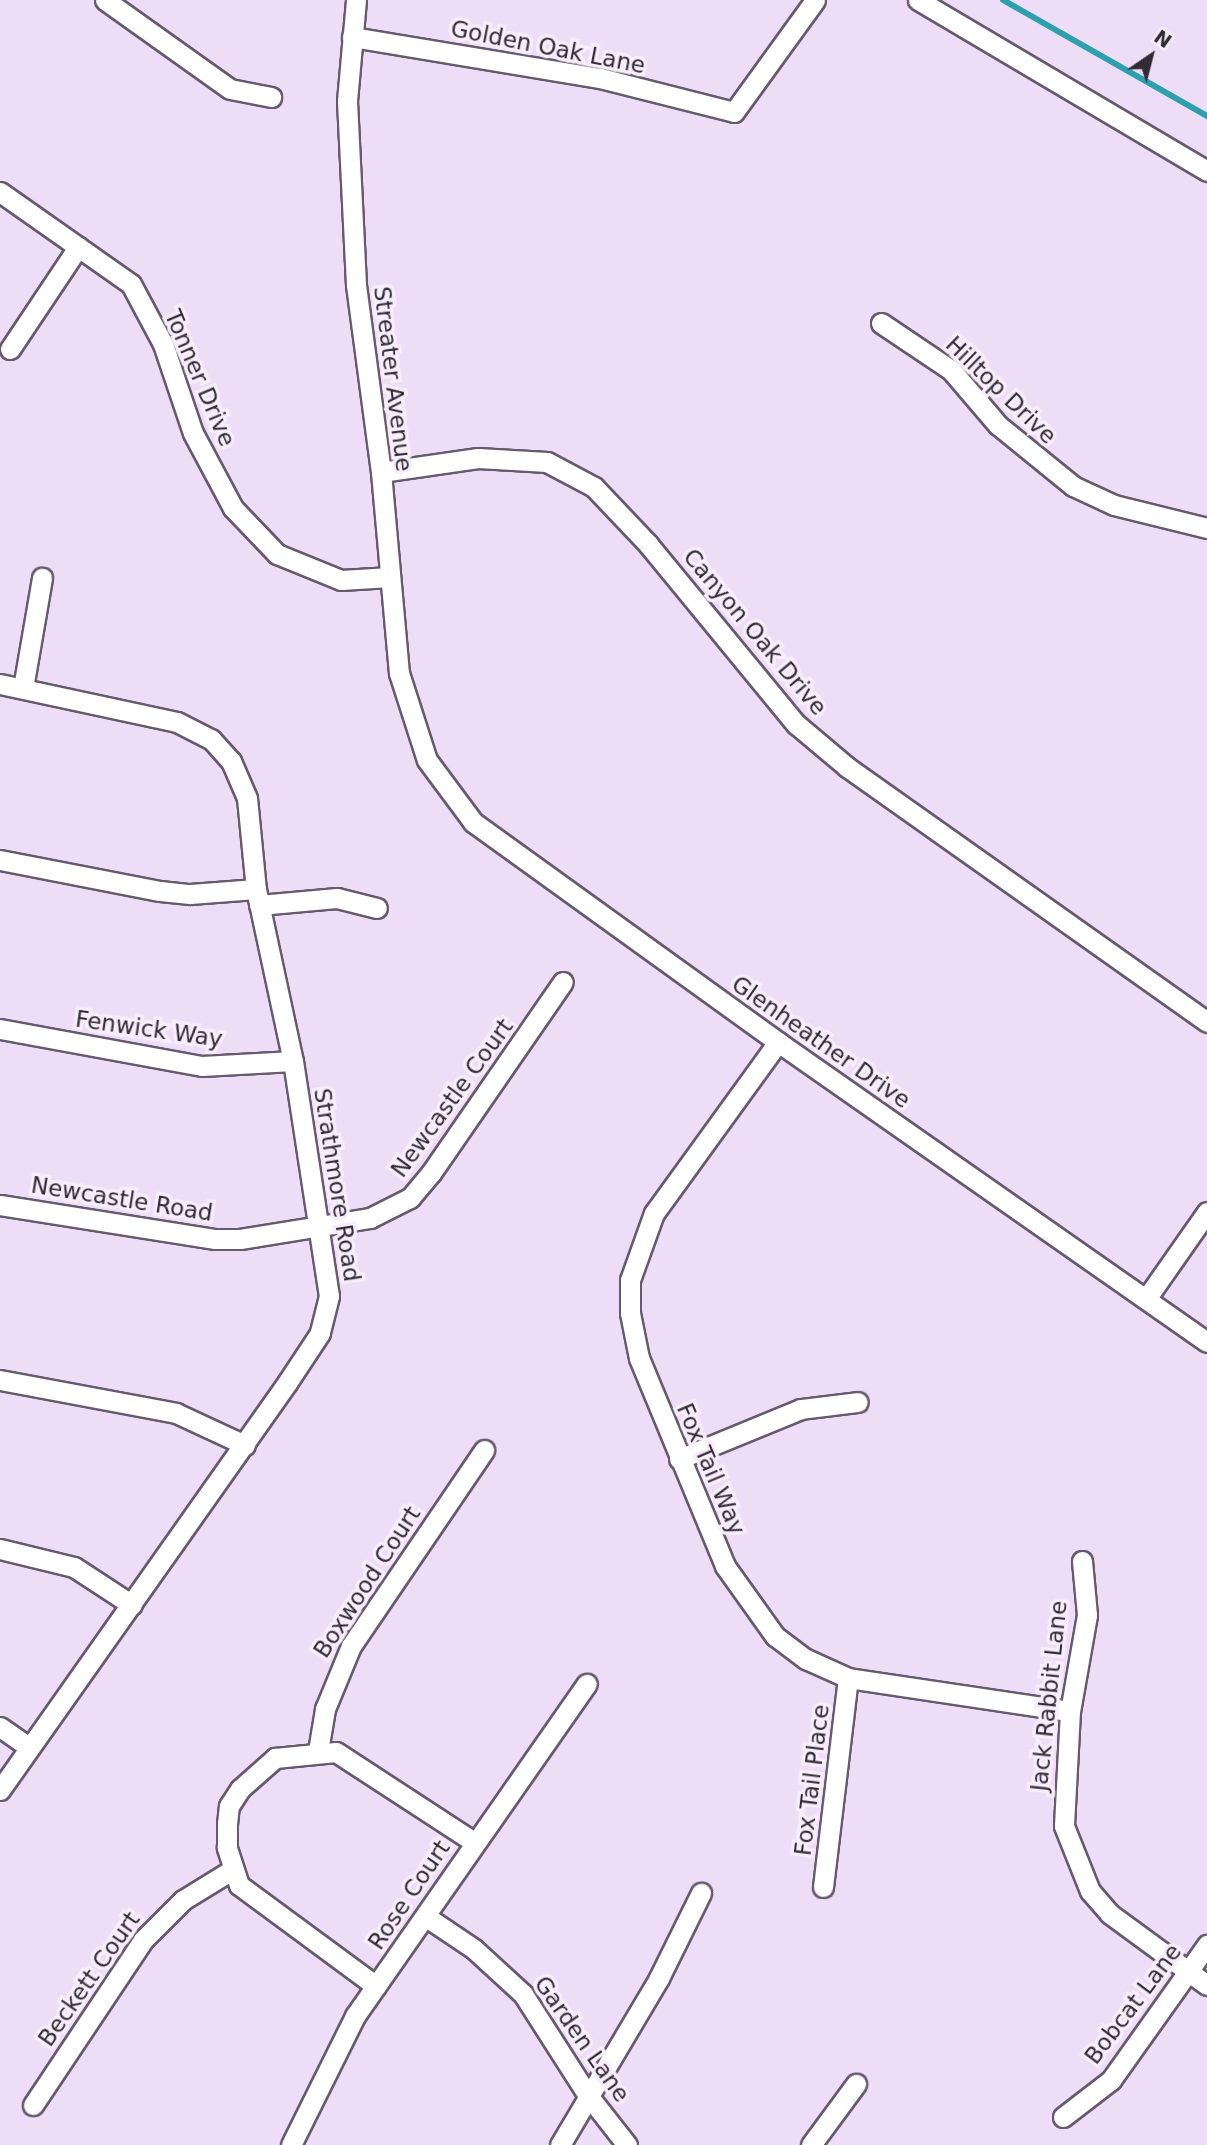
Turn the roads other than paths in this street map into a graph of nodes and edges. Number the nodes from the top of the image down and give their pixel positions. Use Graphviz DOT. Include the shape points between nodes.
graph roads {
  1 [pos="105,0"];
  2 [pos="356,0"];
  3 [pos="815,0"];
  4 [pos="918,0"];
  5 [pos="352,37"];
  6 [pos="271,97"];
  7 [pos="1207,171"];
  8 [pos="0,192"];
  9 [pos="78,247"];
  10 [pos="881,323"];
  11 [pos="10,349"];
  12 [pos="381,472"];
  13 [pos="1207,528"];
  14 [pos="390,577"];
  15 [pos="43,578"];
  16 [pos="0,684"];
  17 [pos="23,688"];
  18 [pos="427,760"];
  19 [pos="0,860"];
  20 [pos="258,897"];
  21 [pos="377,908"];
  22 [pos="564,982"];
  23 [pos="1207,1022"];
  24 [pos="0,1030"];
  25 [pos="778,1042"];
  26 [pos="293,1061"];
  27 [pos="0,1205"];
  28 [pos="1207,1212"];
  29 [pos="320,1228"];
  30 [pos="1146,1299"];
  31 [pos="1207,1342"];
  32 [pos="0,1380"];
  33 [pos="858,1402"];
  34 [pos="245,1445"];
  35 [pos="484,1450"];
  36 [pos="679,1459"];
  37 [pos="0,1549"];
  38 [pos="1082,1561"];
  39 [pos="132,1605"];
  40 [pos="848,1678"];
  41 [pos="587,1684"];
  42 [pos="1070,1711"];
  43 [pos="0,1727"];
  44 [pos="29,1746"];
  45 [pos="318,1751"];
  46 [pos="0,1790"];
  47 [pos="474,1842"];
  48 [pos="232,1871"];
  49 [pos="823,1887"];
  50 [pos="701,1893"];
  51 [pos="425,1916"];
  52 [pos="1207,1945"];
  53 [pos="1189,1972"];
  54 [pos="1207,1985"];
  55 [pos="376,1986"];
  56 [pos="856,2084"];
  57 [pos="587,2094"];
  58 [pos="33,2105"];
  59 [pos="1063,2117"];
  60 [pos="291,2145"];
  61 [pos="560,2145"];
  62 [pos="627,2145"];
  63 [pos="811,2145"];
  1 -- 6 [label="street" via="230,89"];
  2 -- 5 [label="street, Streater Avenue"];
  3 -- 5 [label="street, Golden Oak Lane" via="734,112 600,78"];
  4 -- 7 [label="street"];
  5 -- 12 [label="street, Streater Avenue" via="347,101 356,285"];
  8 -- 9 [label="street, Tonner Drive"];
  9 -- 11 [label="street"];
  9 -- 14 [label="street, Tonner Drive" via="131,284 163,344 193,433 242,517 277,554 341,580"];
  10 -- 13 [label="street, Hilltop Drive" via="951,370 998,425 1073,486 1114,505"];
  12 -- 14 [label="street, Streater Avenue"];
  12 -- 23 [label="street, Canyon Oak Drive" via="478,458 547,462 594,486 648,544 796,724 846,767"];
  14 -- 18 [label="street, Streater Avenue" via="399,673"];
  15 -- 17 [label="street"];
  16 -- 17 [label="street, Strathmore Road"];
  17 -- 20 [label="street, Strathmore Road" via="146,713 211,739 231,761 247,798"];
  18 -- 25 [label="street, Glenheather Drive" via="473,822"];
  19 -- 20 [label="street" via="160,891"];
  20 -- 21 [label="street" via="337,898"];
  20 -- 26 [label="street, Strathmore Road"];
  22 -- 29 [label="street, Newcastle Court" via="410,1198 370,1218"];
  24 -- 26 [label="street, Fenwick Way" via="202,1066"];
  25 -- 30 [label="street, Glenheather Drive"];
  25 -- 36 [label="street, Fox Tail Way" via="654,1213 630,1280 630,1313 639,1358"];
  26 -- 29 [label="street, Strathmore Road"];
  27 -- 29 [label="street, Newcastle Road" via="192,1238 240,1239"];
  28 -- 30 [label="street"];
  29 -- 34 [label="street, Strathmore Road" via="329,1281 323,1325"];
  30 -- 31 [label="street, Glenheather Drive"];
  32 -- 34 [label="street" via="176,1413"];
  33 -- 36 [label="street" via="801,1409"];
  34 -- 39 [label="street, Strathmore Road"];
  35 -- 45 [label="street, Boxwood Court" via="351,1646 325,1709"];
  36 -- 40 [label="street, Fox Tail Way" via="725,1566 748,1603 785,1644"];
  37 -- 39 [label="street" via="74,1567"];
  38 -- 42 [label="street, Jack Rabbit Lane" via="1087,1615"];
  39 -- 44 [label="street, Strathmore Road"];
  40 -- 42 [label="street, Fox Tail Way"];
  40 -- 49 [label="street, Fox Tail Place"];
  41 -- 47 [label="street, Rose Court"];
  42 -- 53 [label="street, Jack Rabbit Lane" via="1062,1791 1063,1826 1074,1858 1090,1892 1110,1914"];
  43 -- 44 [label="street"];
  44 -- 46 [label="street, Strathmore Road"];
  45 -- 47 [label="street" via="353,1760"];
  45 -- 48 [label="street" via="275,1758 252,1774 229,1806 227,1847"];
  47 -- 51 [label="street, Rose Court"];
  48 -- 55 [label="street" via="251,1897"];
  48 -- 58 [label="street, Beckett Court" via="183,1900 142,1940"];
  50 -- 57 [label="street" via="659,1978"];
  51 -- 55 [label="street, Rose Court"];
  51 -- 57 [label="street, Garden Lane" via="474,1949 523,1994"];
  52 -- 53 [label="street, Bobcat Lane"];
  53 -- 54 [label="street, Jack Rabbit Lane"];
  53 -- 59 [label="street, Bobcat Lane" via="1111,2080"];
  55 -- 60 [label="street, Rose Court" via="341,2042"];
  56 -- 63 [label="street"];
  57 -- 61 [label="street"];
  57 -- 62 [label="street, Garden Lane"];
}
